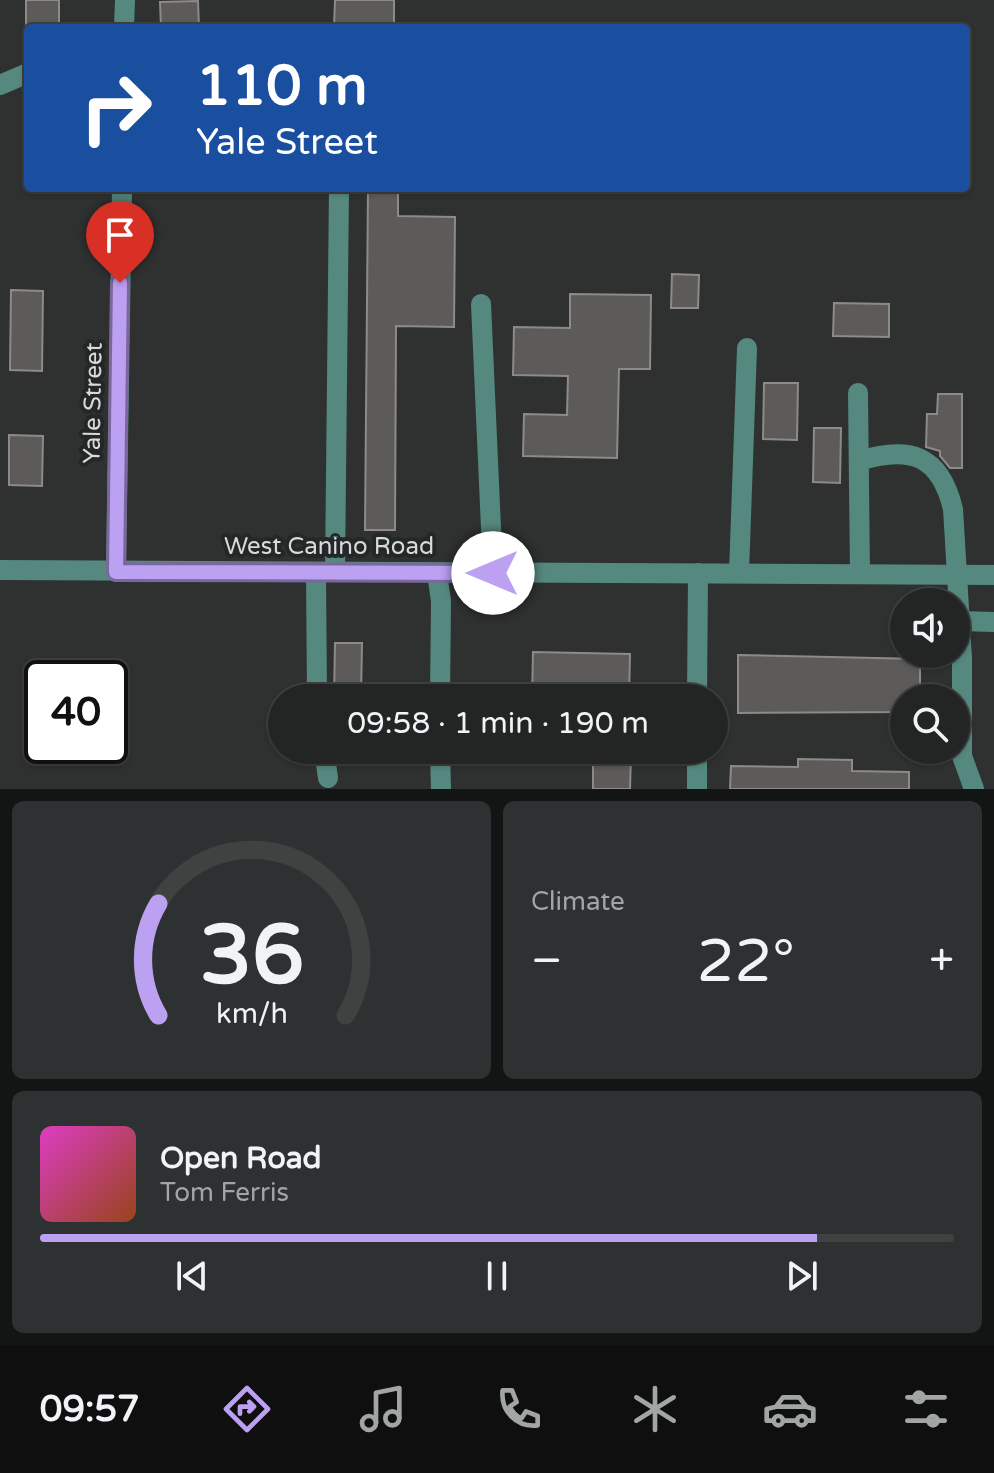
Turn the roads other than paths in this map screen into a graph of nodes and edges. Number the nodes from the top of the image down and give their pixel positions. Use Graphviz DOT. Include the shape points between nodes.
graph roads {
  1 [pos="125,0"];
  2 [pos="124,24"];
  3 [pos="24,75"];
  4 [pos="0,85"];
  5 [pos="122,192"];
  6 [pos="339,192"];
  7 [pos="481,304"];
  8 [pos="747,348"];
  9 [pos="858,393"];
  10 [pos="859,461"];
  11 [pos="0,570"];
  12 [pos="116,572"];
  13 [pos="325,572"];
  14 [pos="437,573"];
  15 [pos="493,573"];
  16 [pos="698,573"];
  17 [pos="739,573"];
  18 [pos="860,574"];
  19 [pos="955,575"];
  20 [pos="994,575"];
  21 [pos="956,588"];
  22 [pos="970,621"];
  23 [pos="994,622"];
  24 [pos="960,668"];
  25 [pos="318,684"];
  26 [pos="440,684"];
  27 [pos="697,684"];
  28 [pos="326,764"];
  29 [pos="440,764"];
  30 [pos="697,764"];
  31 [pos="328,778"];
  32 [pos="441,789"];
  33 [pos="697,789"];
  34 [pos="974,789"];
  1 -- 2 [label="street"];
  3 -- 4 [label="street"];
  5 -- 12 [label="street, Yale Street"];
  6 -- 13 [label="street"];
  7 -- 15 [label="street"];
  8 -- 17 [label="street"];
  9 -- 10 [label="street"];
  10 -- 18 [label="street"];
  10 -- 19 [label="street" via="886,453 912,455 933,465 948,487 953,509"];
  11 -- 12 [label="street, West Canino Road"];
  12 -- 13 [label="street, West Canino Road"];
  13 -- 14 [label="street, West Canino Road"];
  13 -- 25 [label="street"];
  14 -- 15 [label="street, West Canino Road"];
  14 -- 26 [label="street"];
  15 -- 16 [label="street, West Canino Road"];
  16 -- 17 [label="street, West Canino Road"];
  16 -- 27 [label="street"];
  17 -- 18 [label="street, West Canino Road"];
  18 -- 19 [label="street, West Canino Road"];
  19 -- 20 [label="street, West Canino Road"];
  19 -- 21 [label="street"];
  22 -- 23 [label="street"];
  24 -- 34 [label="street" via="962,756"];
  28 -- 31 [label="street"];
  29 -- 32 [label="street"];
  30 -- 33 [label="street"];
}
